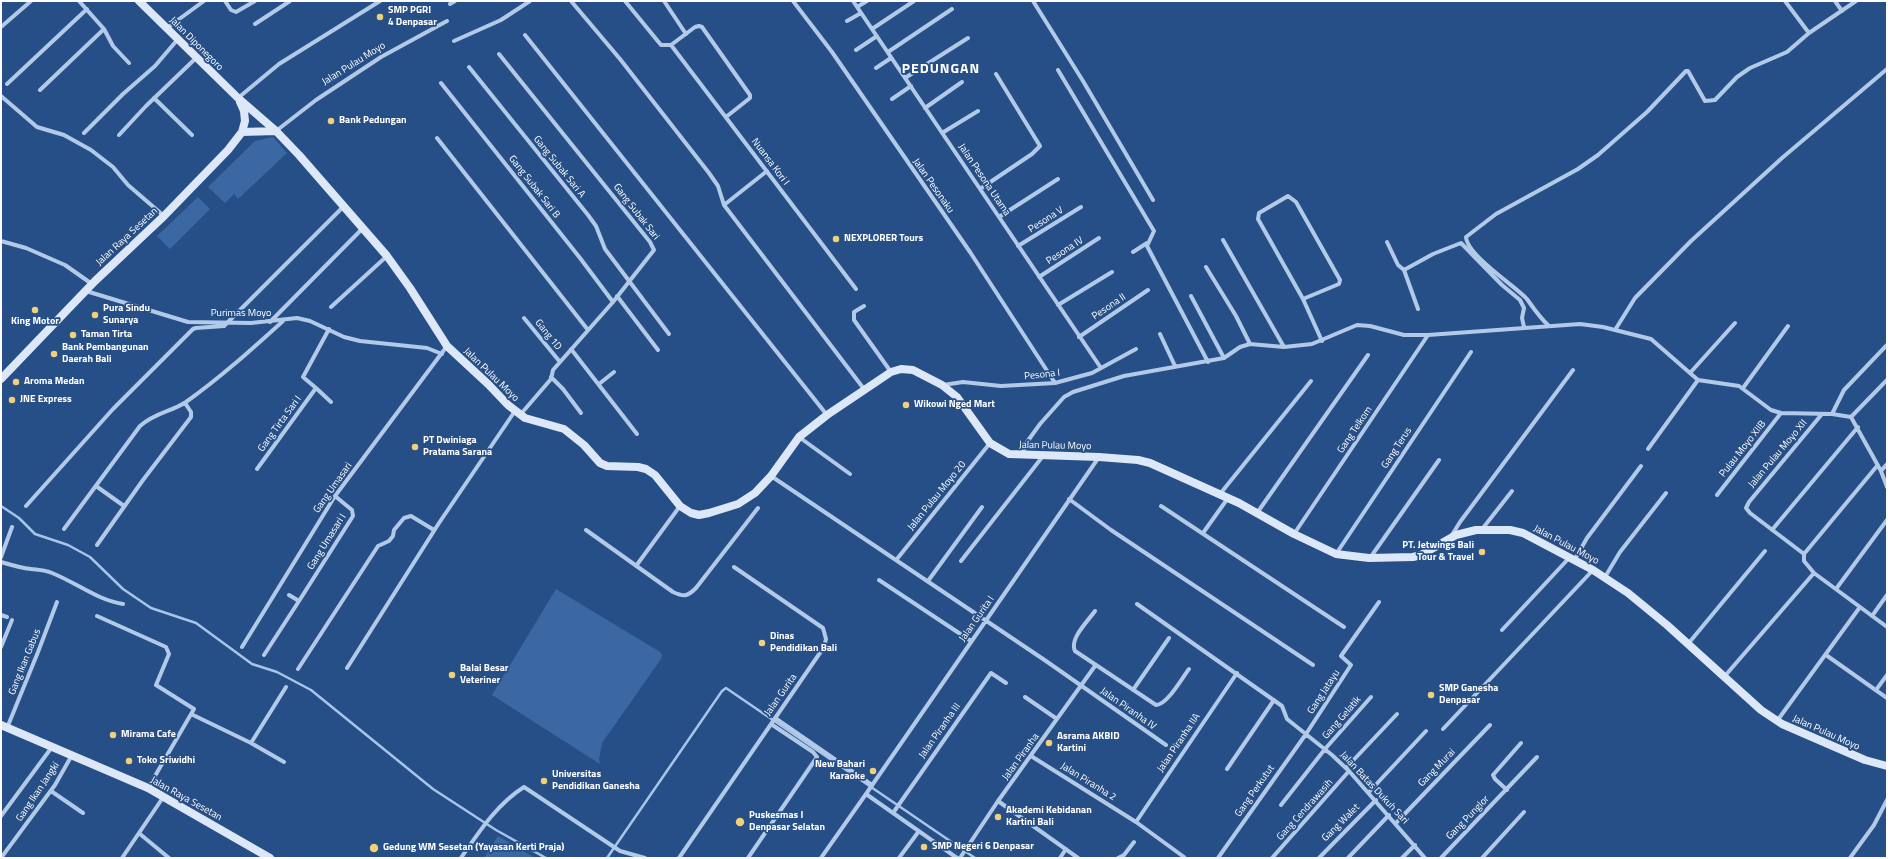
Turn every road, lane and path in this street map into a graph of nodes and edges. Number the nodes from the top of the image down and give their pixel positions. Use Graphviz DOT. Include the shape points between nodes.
graph roads {
  1 [pos="31,1"];
  2 [pos="79,1"];
  3 [pos="139,1"];
  4 [pos="204,1"];
  5 [pos="225,1"];
  6 [pos="254,1"];
  7 [pos="290,1"];
  8 [pos="380,1"];
  9 [pos="455,1"];
  10 [pos="530,1"];
  11 [pos="572,1"];
  12 [pos="625,1"];
  13 [pos="664,1"];
  14 [pos="793,1"];
  15 [pos="853,1"];
  16 [pos="867,1"];
  17 [pos="914,1"];
  18 [pos="1033,1"];
  19 [pos="1784,1"];
  20 [pos="1835,1"];
  21 [pos="1856,1"];
  22 [pos="450,4"];
  23 [pos="857,7"];
  24 [pos="87,9"];
  25 [pos="952,9"];
  26 [pos="1842,11"];
  27 [pos="861,13"];
  28 [pos="447,21"];
  29 [pos="848,21"];
  30 [pos="255,24"];
  31 [pos="1,27"];
  32 [pos="166,28"];
  33 [pos="104,29"];
  34 [pos="872,29"];
  35 [pos="1808,32"];
  36 [pos="686,34"];
  37 [pos="525,35"];
  38 [pos="877,36"];
  39 [pos="968,38"];
  40 [pos="178,39"];
  41 [pos="454,41"];
  42 [pos="671,45"];
  43 [pos="856,50"];
  44 [pos="888,52"];
  45 [pos="499,54"];
  46 [pos="196,58"];
  47 [pos="891,58"];
  48 [pos="130,63"];
  49 [pos="469,67"];
  50 [pos="876,68"];
  51 [pos="1887,69"];
  52 [pos="1058,70"];
  53 [pos="996,74"];
  54 [pos="905,78"];
  55 [pos="962,82"];
  56 [pos="441,83"];
  57 [pos="7,84"];
  58 [pos="911,86"];
  59 [pos="40,90"];
  60 [pos="1,96"];
  61 [pos="154,98"];
  62 [pos="238,99"];
  63 [pos="892,99"];
  64 [pos="925,108"];
  65 [pos="978,111"];
  66 [pos="726,117"];
  67 [pos="276,131"];
  68 [pos="242,132"];
  69 [pos="84,133"];
  70 [pos="942,133"];
  71 [pos="192,135"];
  72 [pos="119,136"];
  73 [pos="437,138"];
  74 [pos="767,172"];
  75 [pos="1058,179"];
  76 [pos="980,189"];
  77 [pos="1153,200"];
  78 [pos="345,205"];
  79 [pos="724,205"];
  80 [pos="1081,207"];
  81 [pos="164,216"];
  82 [pos="999,217"];
  83 [pos="364,227"];
  84 [pos="1099,238"];
  85 [pos="1223,240"];
  86 [pos="1,241"];
  87 [pos="1387,242"];
  88 [pos="1147,243"];
  89 [pos="1018,246"];
  90 [pos="1133,252"];
  91 [pos="387,256"];
  92 [pos="1206,267"];
  93 [pos="1404,270"];
  94 [pos="1112,272"];
  95 [pos="1039,277"];
  96 [pos="629,282"];
  97 [pos="92,284"];
  98 [pos="856,289"];
  99 [pos="1148,290"];
  100 [pos="86,291"];
  101 [pos="617,296"];
  102 [pos="1191,296"];
  103 [pos="1303,299"];
  104 [pos="613,302"];
  105 [pos="1058,305"];
  106 [pos="864,306"];
  107 [pos="331,307"];
  108 [pos="1418,309"];
  109 [pos="524,318"];
  110 [pos="283,321"];
  111 [pos="228,322"];
  112 [pos="270,322"];
  113 [pos="1735,323"];
  114 [pos="1523,326"];
  115 [pos="1549,326"];
  116 [pos="1788,326"];
  117 [pos="329,329"];
  118 [pos="588,330"];
  119 [pos="1615,330"];
  120 [pos="669,334"];
  121 [pos="1160,334"];
  122 [pos="1428,335"];
  123 [pos="1079,337"];
  124 [pos="1322,341"];
  125 [pos="1250,344"];
  126 [pos="1887,345"];
  127 [pos="447,346"];
  128 [pos="1284,347"];
  129 [pos="572,349"];
  130 [pos="1136,349"];
  131 [pos="658,350"];
  132 [pos="1471,352"];
  133 [pos="442,354"];
  134 [pos="1368,355"];
  135 [pos="1224,358"];
  136 [pos="560,362"];
  137 [pos="1208,362"];
  138 [pos="1175,366"];
  139 [pos="1101,368"];
  140 [pos="1573,370"];
  141 [pos="614,372"];
  142 [pos="891,372"];
  143 [pos="1690,373"];
  144 [pos="551,377"];
  145 [pos="1,379"];
  146 [pos="1698,380"];
  147 [pos="1887,380"];
  148 [pos="1311,381"];
  149 [pos="1055,383"];
  150 [pos="599,384"];
  151 [pos="942,385"];
  152 [pos="1744,387"];
  153 [pos="316,388"];
  154 [pos="864,389"];
  155 [pos="331,402"];
  156 [pos="185,403"];
  157 [pos="519,412"];
  158 [pos="581,413"];
  159 [pos="1781,413"];
  160 [pos="1822,414"];
  161 [pos="1832,414"];
  162 [pos="827,415"];
  163 [pos="1851,417"];
  164 [pos="1858,427"];
  165 [pos="638,434"];
  166 [pos="799,437"];
  167 [pos="990,443"];
  168 [pos="1648,449"];
  169 [pos="1022,455"];
  170 [pos="1043,456"];
  171 [pos="1099,456"];
  172 [pos="1439,460"];
  173 [pos="1642,466"];
  174 [pos="1877,466"];
  175 [pos="1884,468"];
  176 [pos="257,469"];
  177 [pos="850,474"];
  178 [pos="771,476"];
  179 [pos="96,486"];
  180 [pos="1887,487"];
  181 [pos="1512,491"];
  182 [pos="1666,493"];
  183 [pos="1717,495"];
  184 [pos="335,496"];
  185 [pos="1224,496"];
  186 [pos="1069,499"];
  187 [pos="26,506"];
  188 [pos="124,506"];
  189 [pos="680,506"];
  190 [pos="1161,506"];
  191 [pos="982,507"];
  192 [pos="758,508"];
  193 [pos="1256,513"];
  194 [pos="1887,520"];
  195 [pos="12,527"];
  196 [pos="1483,528"];
  197 [pos="64,529"];
  198 [pos="434,530"];
  199 [pos="586,530"];
  200 [pos="1772,530"];
  201 [pos="1202,533"];
  202 [pos="1294,534"];
  203 [pos="1450,539"];
  204 [pos="97,545"];
  205 [pos="1765,551"];
  206 [pos="1336,554"];
  207 [pos="1804,554"];
  208 [pos="1,557"];
  209 [pos="1369,558"];
  210 [pos="1573,558"];
  211 [pos="896,559"];
  212 [pos="961,561"];
  213 [pos="1,562"];
  214 [pos="636,566"];
  215 [pos="734,567"];
  216 [pos="1593,570"];
  217 [pos="1814,573"];
  218 [pos="1605,577"];
  219 [pos="879,580"];
  220 [pos="928,581"];
  221 [pos="1836,589"];
  222 [pos="289,595"];
  223 [pos="1887,595"];
  224 [pos="299,601"];
  225 [pos="57,602"];
  226 [pos="1379,602"];
  227 [pos="123,604"];
  228 [pos="1137,604"];
  229 [pos="1860,607"];
  230 [pos="1095,611"];
  231 [pos="1,615"];
  232 [pos="97,616"];
  233 [pos="1872,616"];
  234 [pos="7,618"];
  235 [pos="12,620"];
  236 [pos="986,620"];
  237 [pos="1344,627"];
  238 [pos="1887,627"];
  239 [pos="1502,630"];
  240 [pos="1169,638"];
  241 [pos="971,641"];
  242 [pos="1688,644"];
  243 [pos="1,647"];
  244 [pos="242,647"];
  245 [pos="264,655"];
  246 [pos="1826,655"];
  247 [pos="1313,665"];
  248 [pos="1095,666"];
  249 [pos="347,668"];
  250 [pos="298,669"];
  251 [pos="1189,669"];
  252 [pos="1237,673"];
  253 [pos="1887,675"];
  254 [pos="1724,677"];
  255 [pos="1006,683"];
  256 [pos="1081,686"];
  257 [pos="286,687"];
  258 [pos="1133,690"];
  259 [pos="1876,690"];
  260 [pos="1026,697"];
  261 [pos="1371,697"];
  262 [pos="1887,698"];
  263 [pos="1274,700"];
  264 [pos="191,714"];
  265 [pos="1397,714"];
  266 [pos="1057,718"];
  267 [pos="773,721"];
  268 [pos="1776,721"];
  269 [pos="1490,725"];
  270 [pos="4,726"];
  271 [pos="1444,729"];
  272 [pos="1426,731"];
  273 [pos="1306,734"];
  274 [pos="252,743"];
  275 [pos="1521,743"];
  276 [pos="1166,744"];
  277 [pos="52,746"];
  278 [pos="809,746"];
  279 [pos="1325,749"];
  280 [pos="72,754"];
  281 [pos="1031,756"];
  282 [pos="1537,757"];
  283 [pos="284,762"];
  284 [pos="1887,766"];
  285 [pos="1227,769"];
  286 [pos="1348,770"];
  287 [pos="148,788"];
  288 [pos="870,789"];
  289 [pos="1507,790"];
  290 [pos="50,791"];
  291 [pos="1369,792"];
  292 [pos="164,796"];
  293 [pos="1376,800"];
  294 [pos="1887,800"];
  295 [pos="998,801"];
  296 [pos="1281,804"];
  297 [pos="83,812"];
  298 [pos="894,812"];
  299 [pos="1524,812"];
  300 [pos="1389,815"];
  301 [pos="1,816"];
  302 [pos="1136,822"];
  303 [pos="1396,823"];
  304 [pos="919,831"];
  305 [pos="140,834"];
  306 [pos="1134,842"];
  307 [pos="1415,845"];
  308 [pos="1066,850"];
  309 [pos="960,857"];
  310 [pos="1184,857"];
  311 [pos="1,858"];
  312 [pos="122,858"];
  313 [pos="170,858"];
  314 [pos="270,858"];
  315 [pos="461,858"];
  316 [pos="645,858"];
  317 [pos="679,858"];
  318 [pos="748,858"];
  319 [pos="822,858"];
  320 [pos="899,858"];
  321 [pos="1060,858"];
  322 [pos="1078,858"];
  323 [pos="1118,858"];
  324 [pos="1218,858"];
  325 [pos="1272,858"];
  326 [pos="1319,858"];
  327 [pos="1348,858"];
  328 [pos="1402,858"];
  329 [pos="1425,858"];
  330 [pos="1441,858"];
  331 [pos="1482,858"];
  332 [pos="1850,858"];
  1 -- 31 [label="street"];
  2 -- 24 [label="street"];
  3 -- 32 [label="street, Jalan Diponegoro"];
  4 -- 32 [label="street"];
  5 -- 6 [label="street" via="231,10 236,12"];
  7 -- 30 [label="street"];
  8 -- 62 [label="street" via="279,64"];
  9 -- 22 [label="street"];
  10 -- 41 [label="street" via="501,20"];
  11 -- 79 [label="street" via="709,173 718,186"];
  12 -- 42 [label="street" via="661,45"];
  13 -- 36 [label="street"];
  14 -- 149 [label="street, Jalan Pesonaku" via="832,52 970,252"];
  15 -- 23 [label="street, Jalan Pesona Utama"];
  16 -- 23 [label="street"];
  17 -- 34 [label="street"];
  18 -- 77 [label="street"];
  19 -- 35 [label="street"];
  20 -- 26 [label="street"];
  21 -- 26 [label="street"];
  23 -- 27 [label="street, Jalan Pesona Utama"];
  24 -- 33 [label="street"];
  24 -- 57 [label="street"];
  25 -- 44 [label="street"];
  26 -- 35 [label="street"];
  27 -- 29 [label="street"];
  27 -- 34 [label="street, Jalan Pesona Utama"];
  28 -- 67 [label="street, Jalan Pulau Moyo" via="381,57 316,100"];
  32 -- 40 [label="street, Jalan Diponegoro"];
  33 -- 48 [label="street" via="113,46"];
  33 -- 59 [label="street"];
  34 -- 38 [label="street, Jalan Pesona Utama"];
  35 -- 115 [label="street" via="1787,52 1750,68 1737,77 1709,102 1704,101 1686,71 1647,112 1601,152 1578,169 1496,214 1466,237 1476,254 1527,300"];
  36 -- 42 [label="street"];
  36 -- 66 [label="street" via="699,26 702,27 750,95 746,102"];
  37 -- 162 [label="street"];
  38 -- 43 [label="street"];
  38 -- 44 [label="street, Jalan Pesona Utama"];
  39 -- 54 [label="street"];
  40 -- 46 [label="street, Jalan Diponegoro"];
  40 -- 69 [label="street" via="155,66 122,94"];
  42 -- 66 [label="street, Nuansa Kori I"];
  44 -- 47 [label="street, Jalan Pesona Utama"];
  45 -- 96 [label="street, Gang Subak Sari" via="654,249"];
  46 -- 61 [label="street"];
  46 -- 62 [label="street, Jalan Diponegoro"];
  47 -- 50 [label="street"];
  47 -- 54 [label="street, Jalan Pesona Utama"];
  49 -- 96 [label="street, Gang Subak Sari A" via="588,215 596,226 605,249"];
  51 -- 119 [label="street" via="1782,158 1691,241 1636,298"];
  52 -- 88 [label="street" via="1154,231"];
  53 -- 76 [label="street" via="1040,146"];
  54 -- 58 [label="street, Jalan Pesona Utama"];
  55 -- 64 [label="street"];
  56 -- 104 [label="street, Gang Subak Sari B"];
  58 -- 63 [label="street"];
  58 -- 64 [label="street, Jalan Pesona Utama"];
  60 -- 81 [label="street" via="37,127 64,135 91,150"];
  61 -- 71 [label="street"];
  61 -- 72 [label="street"];
  62 -- 67 [label="street, Jalan Pulau Moyo"];
  62 -- 68 [label="street" via="244,111"];
  64 -- 70 [label="street, Jalan Pesona Utama"];
  65 -- 70 [label="street"];
  66 -- 74 [label="street, Nuansa Kori I"];
  67 -- 68 [label="street"];
  67 -- 78 [label="street, Jalan Pulau Moyo"];
  68 -- 81 [label="street, Jalan Raya Sesetan"];
  70 -- 76 [label="street, Jalan Pesona Utama"];
  73 -- 118 [label="street"];
  74 -- 79 [label="street"];
  74 -- 98 [label="street, Nuansa Kori I"];
  75 -- 82 [label="street"];
  76 -- 82 [label="street, Jalan Pesona Utama"];
  78 -- 83 [label="street, Jalan Pulau Moyo"];
  78 -- 111 [label="street"];
  79 -- 154 [label="street"];
  80 -- 89 [label="street, Pesona V"];
  81 -- 97 [label="street, Jalan Raya Sesetan"];
  82 -- 89 [label="street, Jalan Pesona Utama"];
  83 -- 91 [label="street, Jalan Pulau Moyo"];
  83 -- 112 [label="street"];
  84 -- 95 [label="street, Pesona IV"];
  85 -- 128 [label="street"];
  86 -- 97 [label="street" via="26,248 66,265"];
  87 -- 93 [label="street" via="1398,265"];
  88 -- 90 [label="street"];
  88 -- 137 [label="street"];
  89 -- 95 [label="street, Jalan Pesona Utama"];
  91 -- 107 [label="street"];
  91 -- 127 [label="street, Jalan Pulau Moyo"];
  92 -- 125 [label="street"];
  93 -- 108 [label="street"];
  93 -- 114 [label="street" via="1433,254 1461,243 1520,300 1524,308"];
  94 -- 105 [label="street"];
  95 -- 105 [label="street, Jalan Pesona Utama"];
  96 -- 101 [label="street, Gang Subak Sari"];
  96 -- 120 [label="street, Gang Subak Sari A"];
  97 -- 100 [label="street, Jalan Raya Sesetan"];
  99 -- 123 [label="street, Pesona II"];
  100 -- 111 [label="street, Purimas Moyo" via="188,322"];
  100 -- 145 [label="street, Jalan Raya Sesetan"];
  101 -- 104 [label="street, Gang Subak Sari"];
  101 -- 131 [label="street"];
  102 -- 135 [label="street"];
  103 -- 103 [label="street" via="1257,217 1259,213 1288,196 1296,202 1340,280 1334,287"];
  103 -- 124 [label="street"];
  104 -- 118 [label="street, Gang Subak Sari"];
  105 -- 123 [label="street, Jalan Pesona Utama"];
  106 -- 142 [label="street" via="854,312 854,320"];
  109 -- 136 [label="street, Gang 1D"];
  110 -- 112 [label="street, Purimas Moyo"];
  110 -- 117 [label="street, Purimas Moyo" via="304,319"];
  110 -- 156 [label="street" via="241,359"];
  111 -- 112 [label="street, Purimas Moyo"];
  111 -- 187 [label="street" via="222,327 192,329 112,409"];
  113 -- 143 [label="street"];
  114 -- 115 [label="street"];
  114 -- 122 [label="street"];
  115 -- 119 [label="street" via="1580,324"];
  116 -- 152 [label="street"];
  117 -- 133 [label="street, Purimas Moyo" via="360,342 427,348"];
  117 -- 153 [label="street" via="303,377"];
  118 -- 129 [label="street, Gang Subak Sari"];
  119 -- 143 [label="street" via="1651,339"];
  121 -- 138 [label="street"];
  122 -- 124 [label="street" via="1404,335 1363,325 1346,329"];
  122 -- 202 [label="street, Gang Telkom"];
  123 -- 139 [label="street, Jalan Pesona Utama"];
  124 -- 128 [label="street"];
  125 -- 128 [label="street"];
  125 -- 135 [label="street" via="1240,347"];
  126 -- 161 [label="street" via="1844,390"];
  127 -- 133 [label="street, Gang Umasari"];
  127 -- 157 [label="street, Jalan Pulau Moyo"];
  129 -- 136 [label="street, Gang Subak Sari"];
  129 -- 150 [label="street"];
  130 -- 139 [label="street, Pesona I"];
  132 -- 206 [label="street, Gang Terus"];
  133 -- 184 [label="street, Gang Umasari"];
  134 -- 193 [label="street"];
  135 -- 137 [label="street"];
  136 -- 144 [label="street, Gang Subak Sari" via="552,371"];
  137 -- 138 [label="street"];
  138 -- 169 [label="street" via="1124,376 1073,392 1056,405 1040,424 1027,442"];
  139 -- 149 [label="street, Pesona I" via="1074,379"];
  140 -- 203 [label="street"];
  141 -- 150 [label="street"];
  142 -- 151 [label="street, Jalan Pulau Moyo" via="901,369 913,370"];
  142 -- 154 [label="street, Jalan Pulau Moyo"];
  143 -- 146 [label="street"];
  144 -- 157 [label="street, Gang Subak Sari"];
  144 -- 158 [label="street" via="563,388"];
  146 -- 152 [label="street"];
  146 -- 168 [label="street"];
  147 -- 163 [label="street"];
  148 -- 185 [label="street"];
  149 -- 151 [label="street, Pesona I" via="1001,386 963,382"];
  150 -- 165 [label="street"];
  151 -- 167 [label="street, Jalan Pulau Moyo" via="957,397"];
  152 -- 159 [label="street" via="1771,410"];
  153 -- 155 [label="street"];
  153 -- 176 [label="street, Gang Tirta Sari I"];
  154 -- 162 [label="street, Jalan Pulau Moyo"];
  156 -- 179 [label="street" via="149,418 140,426"];
  156 -- 188 [label="street" via="191,417"];
  157 -- 189 [label="street, Jalan Pulau Moyo" via="564,430 584,445 600,463 607,466 646,469 655,475"];
  157 -- 198 [label="street, Gang Subak Sari"];
  159 -- 160 [label="street"];
  159 -- 183 [label="street, Pulau Moyo XIIB"];
  160 -- 161 [label="street"];
  160 -- 200 [label="street, Jalan Pulau Moyo XII" via="1747,505 1750,513"];
  161 -- 163 [label="street"];
  162 -- 166 [label="street, Jalan Pulau Moyo"];
  163 -- 164 [label="street"];
  164 -- 174 [label="street"];
  164 -- 200 [label="street"];
  166 -- 177 [label="street"];
  166 -- 178 [label="street, Jalan Pulau Moyo"];
  167 -- 169 [label="street, Jalan Pulau Moyo" via="1009,454"];
  167 -- 211 [label="street, Jalan Pulau Moyo 20"];
  169 -- 170 [label="street, Jalan Pulau Moyo"];
  170 -- 171 [label="street, Jalan Pulau Moyo"];
  170 -- 212 [label="street"];
  171 -- 185 [label="street, Jalan Pulau Moyo" via="1150,463"];
  171 -- 186 [label="street, Jalan Gurita I"];
  172 -- 209 [label="street"];
  173 -- 210 [label="street"];
  174 -- 175 [label="street"];
  174 -- 207 [label="street"];
  175 -- 180 [label="street"];
  178 -- 189 [label="street, Jalan Pulau Moyo" via="755,493 738,504 709,514 699,515"];
  178 -- 211 [label="street, Jalan Piranha IV"];
  179 -- 188 [label="street"];
  179 -- 197 [label="street"];
  181 -- 196 [label="street"];
  182 -- 218 [label="street" via="1620,552"];
  184 -- 224 [label="street, Gang Umasari I" via="352,510 353,516"];
  184 -- 244 [label="street, Gang Umasari"];
  185 -- 193 [label="street, Jalan Pulau Moyo"];
  185 -- 201 [label="street"];
  186 -- 236 [label="street, Jalan Gurita I"];
  186 -- 247 [label="street" via="1111,530"];
  188 -- 204 [label="street"];
  189 -- 214 [label="street"];
  190 -- 201 [label="street"];
  191 -- 220 [label="street"];
  192 -- 214 [label="street" via="689,595 673,592"];
  193 -- 202 [label="street, Jalan Pulau Moyo"];
  194 -- 221 [label="street"];
  195 -- 208 [label="street"];
  196 -- 203 [label="street, Jalan Pulau Moyo"];
  196 -- 210 [label="street, Jalan Pulau Moyo" via="1510,530 1523,534"];
  198 -- 249 [label="street, Gang Subak Sari"];
  198 -- 250 [label="street" via="411,516 404,518 389,541 378,546"];
  199 -- 214 [label="street"];
  200 -- 207 [label="street"];
  201 -- 237 [label="street"];
  202 -- 206 [label="street, Jalan Pulau Moyo"];
  203 -- 209 [label="street, Jalan Pulau Moyo" via="1413,557"];
  205 -- 242 [label="street"];
  206 -- 209 [label="street, Jalan Pulau Moyo"];
  207 -- 217 [label="street" via="1804,561"];
  210 -- 216 [label="street, Jalan Pulau Moyo"];
  210 -- 239 [label="street"];
  211 -- 220 [label="street, Jalan Piranha IV"];
  213 -- 227 [label="street" via="41,569 100,598"];
  215 -- 267 [label="street, Jalan Gurita" via="823,628 825,632 824,647"];
  216 -- 218 [label="street, Jalan Pulau Moyo"];
  216 -- 271 [label="street"];
  217 -- 221 [label="street"];
  217 -- 254 [label="street"];
  218 -- 242 [label="street, Jalan Pulau Moyo" via="1644,605"];
  219 -- 241 [label="street"];
  220 -- 236 [label="street, Jalan Piranha IV"];
  221 -- 229 [label="street"];
  222 -- 224 [label="street"];
  223 -- 233 [label="street"];
  224 -- 245 [label="street, Gang Umasari I"];
  225 -- 270 [label="street, Gang Ikan Gabus" via="38,652"];
  226 -- 273 [label="street, Gang Jatayu" via="1341,656 1351,664"];
  228 -- 252 [label="street, Jalan Batas Dukuh Sari"];
  229 -- 233 [label="street"];
  229 -- 246 [label="street"];
  230 -- 248 [label="street" via="1075,640 1073,648"];
  231 -- 234 [label="street"];
  232 -- 264 [label="street" via="168,649 169,654 156,685 194,709"];
  233 -- 238 [label="street"];
  235 -- 243 [label="street"];
  236 -- 241 [label="street, Jalan Gurita I"];
  236 -- 256 [label="street, Jalan Piranha IV"];
  240 -- 258 [label="street"];
  241 -- 288 [label="street, Jalan Gurita I"];
  242 -- 254 [label="street, Jalan Pulau Moyo"];
  246 -- 259 [label="street"];
  246 -- 268 [label="street"];
  248 -- 256 [label="street, Jalan Piranha"];
  248 -- 258 [label="street"];
  251 -- 258 [label="street" via="1160,705"];
  252 -- 263 [label="street, Jalan Batas Dukuh Sari"];
  252 -- 302 [label="street, Jalan Piranha IIA"];
  253 -- 259 [label="street"];
  254 -- 268 [label="street, Jalan Pulau Moyo"];
  255 -- 298 [label="street, Jalan Piranha III" via="991,673"];
  256 -- 266 [label="street, Jalan Piranha"];
  256 -- 276 [label="street, Jalan Piranha IV"];
  257 -- 274 [label="street"];
  259 -- 262 [label="street"];
  260 -- 266 [label="street"];
  261 -- 279 [label="street, Gang Gelatik"];
  263 -- 273 [label="street, Jalan Batas Dukuh Sari" via="1282,706 1287,719"];
  263 -- 285 [label="street"];
  264 -- 274 [label="street"];
  264 -- 287 [label="street"];
  265 -- 286 [label="street, Gang Cendrawasih"];
  266 -- 281 [label="street, Jalan Piranha"];
  267 -- 278 [label="street"];
  267 -- 278 [label="street"];
  267 -- 317 [label="street, Jalan Gurita"];
  268 -- 284 [label="street, Jalan Pulau Moyo" via="1854,756"];
  269 -- 303 [label="street, Gang Murai"];
  270 -- 277 [label="street, Jalan Raya Sesetan"];
  272 -- 291 [label="street"];
  273 -- 279 [label="street, Jalan Batas Dukuh Sari"];
  273 -- 324 [label="street, Gang Perkutut"];
  274 -- 283 [label="street"];
  275 -- 289 [label="street" via="1493,775"];
  277 -- 280 [label="street, Jalan Raya Sesetan"];
  277 -- 301 [label="street"];
  278 -- 288 [label="street"];
  278 -- 318 [label="street" via="816,754 815,762"];
  279 -- 286 [label="street, Jalan Batas Dukuh Sari"];
  279 -- 296 [label="street, Gang Gelatik"];
  280 -- 287 [label="street, Jalan Raya Sesetan"];
  280 -- 290 [label="street, Gang Ikan Jangki"];
  281 -- 295 [label="street, Jalan Piranha"];
  281 -- 302 [label="street, Jalan Piranha 2"];
  282 -- 289 [label="street, Gang Punglor"];
  286 -- 291 [label="street, Jalan Batas Dukuh Sari"];
  286 -- 325 [label="street, Gang Cendrawasih"];
  287 -- 292 [label="street, Jalan Raya Sesetan"];
  288 -- 298 [label="street"];
  288 -- 319 [label="street, Jalan Gurita I"];
  289 -- 330 [label="street, Gang Punglor"];
  290 -- 297 [label="street"];
  290 -- 311 [label="street, Gang Ikan Jangki"];
  291 -- 293 [label="street, Jalan Batas Dukuh Sari"];
  292 -- 305 [label="street"];
  292 -- 314 [label="street, Jalan Raya Sesetan"];
  293 -- 300 [label="street, Jalan Batas Dukuh Sari"];
  293 -- 326 [label="street, Gang Walet"];
  294 -- 332 [label="street" via="1874,825"];
  295 -- 308 [label="street"];
  295 -- 309 [label="street, Jalan Piranha"];
  298 -- 304 [label="street"];
  299 -- 331 [label="street"];
  300 -- 303 [label="street, Jalan Batas Dukuh Sari"];
  300 -- 327 [label="street"];
  302 -- 310 [label="street, Jalan Piranha 2"];
  303 -- 307 [label="street, Jalan Batas Dukuh Sari"];
  304 -- 309 [label="street"];
  304 -- 320 [label="street"];
  305 -- 312 [label="street"];
  305 -- 313 [label="street"];
  306 -- 323 [label="street" via="1124,855"];
  307 -- 328 [label="street"];
  307 -- 329 [label="street, Jalan Batas Dukuh Sari"];
  308 -- 321 [label="street"];
  308 -- 322 [label="street"];
  315 -- 316 [label="street" via="491,816 524,787 620,851"];
}
